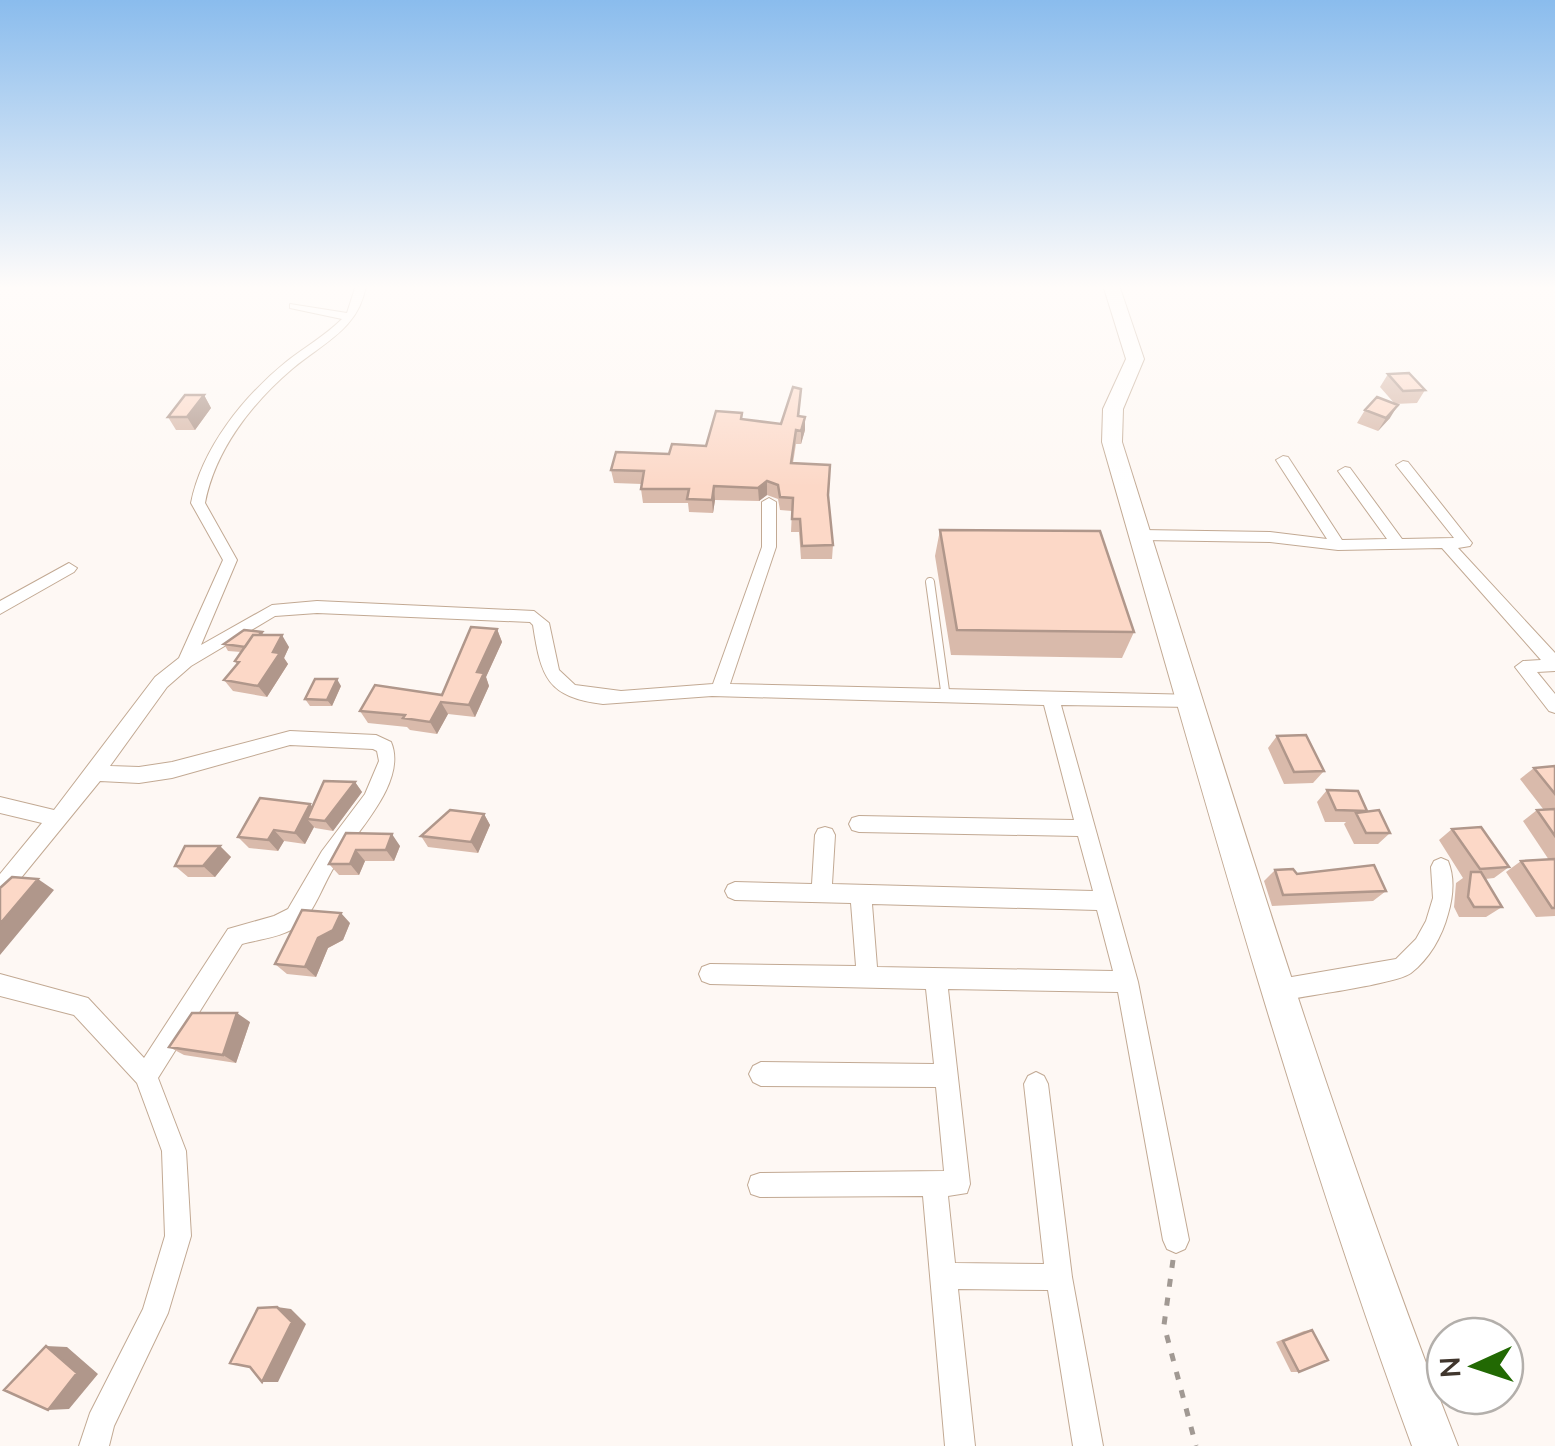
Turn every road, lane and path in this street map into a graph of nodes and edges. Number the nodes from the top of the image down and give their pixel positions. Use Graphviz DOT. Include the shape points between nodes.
graph roads {
  1 [pos="309,352"];
  2 [pos="1133,352"];
  3 [pos="1283,460"];
  4 [pos="1403,465"];
  5 [pos="1345,471"];
  6 [pos="769,502"];
  7 [pos="1142,535"];
  8 [pos="1398,544"];
  9 [pos="1446,544"];
  10 [pos="1338,545"];
  11 [pos="69,568"];
  12 [pos="930,582"];
  13 [pos="0,608"];
  14 [pos="186,662"];
  15 [pos="1555,665"];
  16 [pos="719,690"];
  17 [pos="946,698"];
  18 [pos="1051,699"];
  19 [pos="1191,700"];
  20 [pos="1555,706"];
  21 [pos="95,773"];
  22 [pos="0,806"];
  23 [pos="59,819"];
  24 [pos="858,824"];
  25 [pos="1084,828"];
  26 [pos="825,835"];
  27 [pos="1441,867"];
  28 [pos="0,890"];
  29 [pos="734,890"];
  30 [pos="821,893"];
  31 [pos="861,894"];
  32 [pos="1106,902"];
  33 [pos="710,974"];
  34 [pos="867,977"];
  35 [pos="936,978"];
  36 [pos="1127,982"];
  37 [pos="0,986"];
  38 [pos="1280,990"];
  39 [pos="760,1074"];
  40 [pos="146,1076"];
  41 [pos="945,1076"];
  42 [pos="1036,1084"];
  43 [pos="934,1183"];
  44 [pos="760,1185"];
  45 [pos="1176,1240"];
  46 [pos="943,1276"];
  47 [pos="1059,1276"];
  48 [pos="94,1446"];
  49 [pos="960,1446"];
  50 [pos="1088,1446"];
  51 [pos="1196,1446"];
  52 [pos="1435,1446"];
  1 -- 14 [label="street" via="248,409 202,482 198,504 230,560"];
  2 -- 7 [label="main road" via="1109,427"];
  3 -- 10 [label="street"];
  4 -- 9 [label="street" via="1465,544"];
  5 -- 8 [label="street"];
  6 -- 16 [label="street" via="769,547"];
  7 -- 10 [label="street"];
  7 -- 19 [label="main road"];
  8 -- 9 [label="street"];
  8 -- 10 [label="street"];
  9 -- 15 [label="street"];
  11 -- 13 [label="street"];
  12 -- 17 [label="lane"];
  14 -- 16 [label="street" via="282,609 526,615 541,622 552,675 569,690 614,696"];
  14 -- 21 [label="street" via="161,682"];
  15 -- 20 [label="street" via="1523,667"];
  16 -- 17 [label="street"];
  17 -- 18 [label="street"];
  18 -- 19 [label="street"];
  18 -- 25 [label="street"];
  19 -- 38 [label="main road"];
  21 -- 23 [label="street"];
  21 -- 40 [label="street" via="172,770 290,738 376,742 388,760 372,798 295,916 235,936"];
  22 -- 23 [label="street"];
  23 -- 28 [label="street"];
  24 -- 25 [label="street"];
  25 -- 32 [label="street"];
  26 -- 30 [label="street"];
  27 -- 38 [label="street" via="1443,898 1435,924 1401,968"];
  29 -- 30 [label="street"];
  30 -- 31 [label="street"];
  31 -- 32 [label="street"];
  31 -- 34 [label="street"];
  32 -- 36 [label="street"];
  33 -- 34 [label="street"];
  34 -- 35 [label="street"];
  35 -- 36 [label="street"];
  35 -- 41 [label="street"];
  36 -- 45 [label="street"];
  37 -- 40 [label="street" via="80,1006"];
  38 -- 52 [label="main road" via="1372,1280"];
  39 -- 41 [label="street"];
  40 -- 48 [label="street" via="174,1151 178,1236 155,1313"];
  41 -- 43 [label="street" via="958,1184"];
  42 -- 47 [label="street"];
  43 -- 44 [label="street"];
  43 -- 46 [label="street"];
  45 -- 51 [label="path" via="1164,1325"];
  46 -- 47 [label="street"];
  46 -- 49 [label="street"];
  47 -- 50 [label="street"];
}
